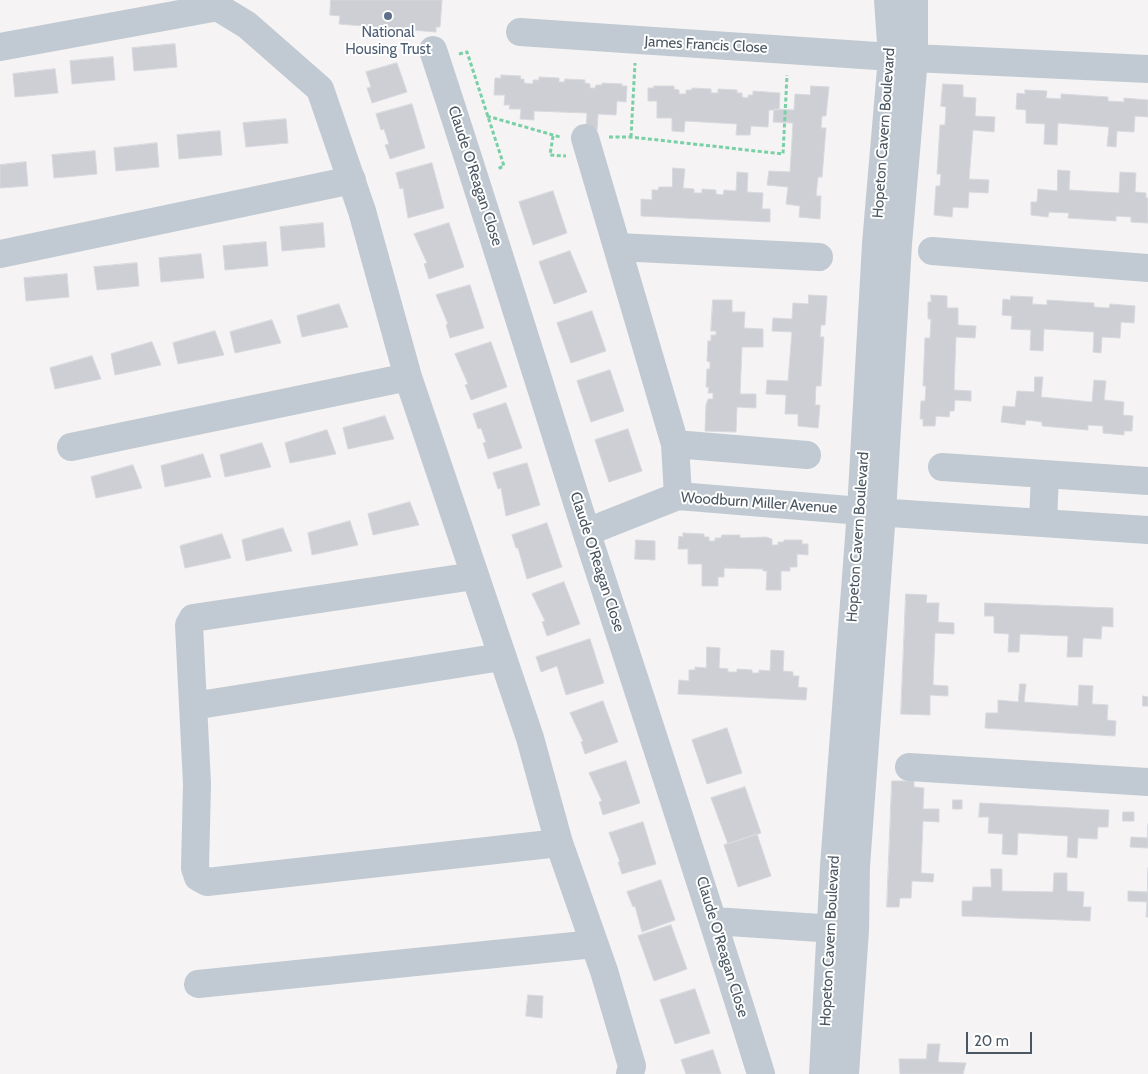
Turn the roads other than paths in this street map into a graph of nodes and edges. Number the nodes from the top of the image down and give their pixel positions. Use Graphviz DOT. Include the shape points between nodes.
graph roads {
  1 [pos="888,0"];
  2 [pos="914,0"];
  3 [pos="212,4"];
  4 [pos="520,32"];
  5 [pos="0,47"];
  6 [pos="433,50"];
  7 [pos="903,57"];
  8 [pos="1148,69"];
  9 [pos="585,138"];
  10 [pos="352,180"];
  11 [pos="617,246"];
  12 [pos="932,251"];
  13 [pos="0,254"];
  14 [pos="819,258"];
  15 [pos="1148,268"];
  16 [pos="408,377"];
  17 [pos="675,444"];
  18 [pos="71,447"];
  19 [pos="807,455"];
  20 [pos="942,468"];
  21 [pos="1045,474"];
  22 [pos="1148,482"];
  23 [pos="678,496"];
  24 [pos="871,512"];
  25 [pos="1043,523"];
  26 [pos="1148,530"];
  27 [pos="587,532"];
  28 [pos="474,576"];
  29 [pos="501,656"];
  30 [pos="193,706"];
  31 [pos="908,767"];
  32 [pos="1148,782"];
  33 [pos="558,843"];
  34 [pos="714,921"];
  35 [pos="843,929"];
  36 [pos="594,944"];
  37 [pos="198,984"];
  38 [pos="630,1074"];
  39 [pos="761,1074"];
  40 [pos="823,1074"];
  41 [pos="846,1074"];
  1 -- 7 [label="street, Hopeton Cavern Boulevard"];
  2 -- 7 [label="street, Hopeton Cavern Boulevard"];
  3 -- 5 [label="street"];
  3 -- 10 [label="street" via="247,25 320,89"];
  4 -- 7 [label="street, James Francis Close"];
  6 -- 27 [label="street, Claude O'Reagan Close"];
  7 -- 8 [label="street, James Francis Close"];
  7 -- 24 [label="street, Hopeton Cavern Boulevard" via="876,244"];
  9 -- 11 [label="street"];
  10 -- 13 [label="street"];
  10 -- 16 [label="street"];
  11 -- 14 [label="street"];
  11 -- 17 [label="street"];
  12 -- 15 [label="street"];
  16 -- 18 [label="street"];
  16 -- 28 [label="street"];
  17 -- 19 [label="street"];
  17 -- 23 [label="street"];
  20 -- 21 [label="street"];
  21 -- 22 [label="street"];
  21 -- 25 [label="street"];
  23 -- 24 [label="street, Woodburn Miller Avenue"];
  23 -- 27 [label="street, Woodburn Miller Avenue"];
  24 -- 25 [label="street, Woodburn Miller Avenue"];
  24 -- 35 [label="street, Hopeton Cavern Boulevard" via="834,866"];
  25 -- 26 [label="street, Woodburn Miller Avenue"];
  27 -- 34 [label="street, Claude O'Reagan Close"];
  28 -- 29 [label="street"];
  28 -- 30 [label="street" via="193,618 188,626"];
  29 -- 30 [label="street"];
  29 -- 33 [label="street" via="530,738"];
  30 -- 33 [label="street" via="197,784 195,868 198,878 207,882"];
  31 -- 32 [label="street"];
  33 -- 36 [label="street"];
  34 -- 35 [label="street"];
  34 -- 39 [label="street, Claude O'Reagan Close"];
  35 -- 40 [label="street, Hopeton Cavern Boulevard"];
  35 -- 41 [label="street, Hopeton Cavern Boulevard"];
  36 -- 37 [label="street"];
  36 -- 38 [label="street" via="632,1066"];
}
